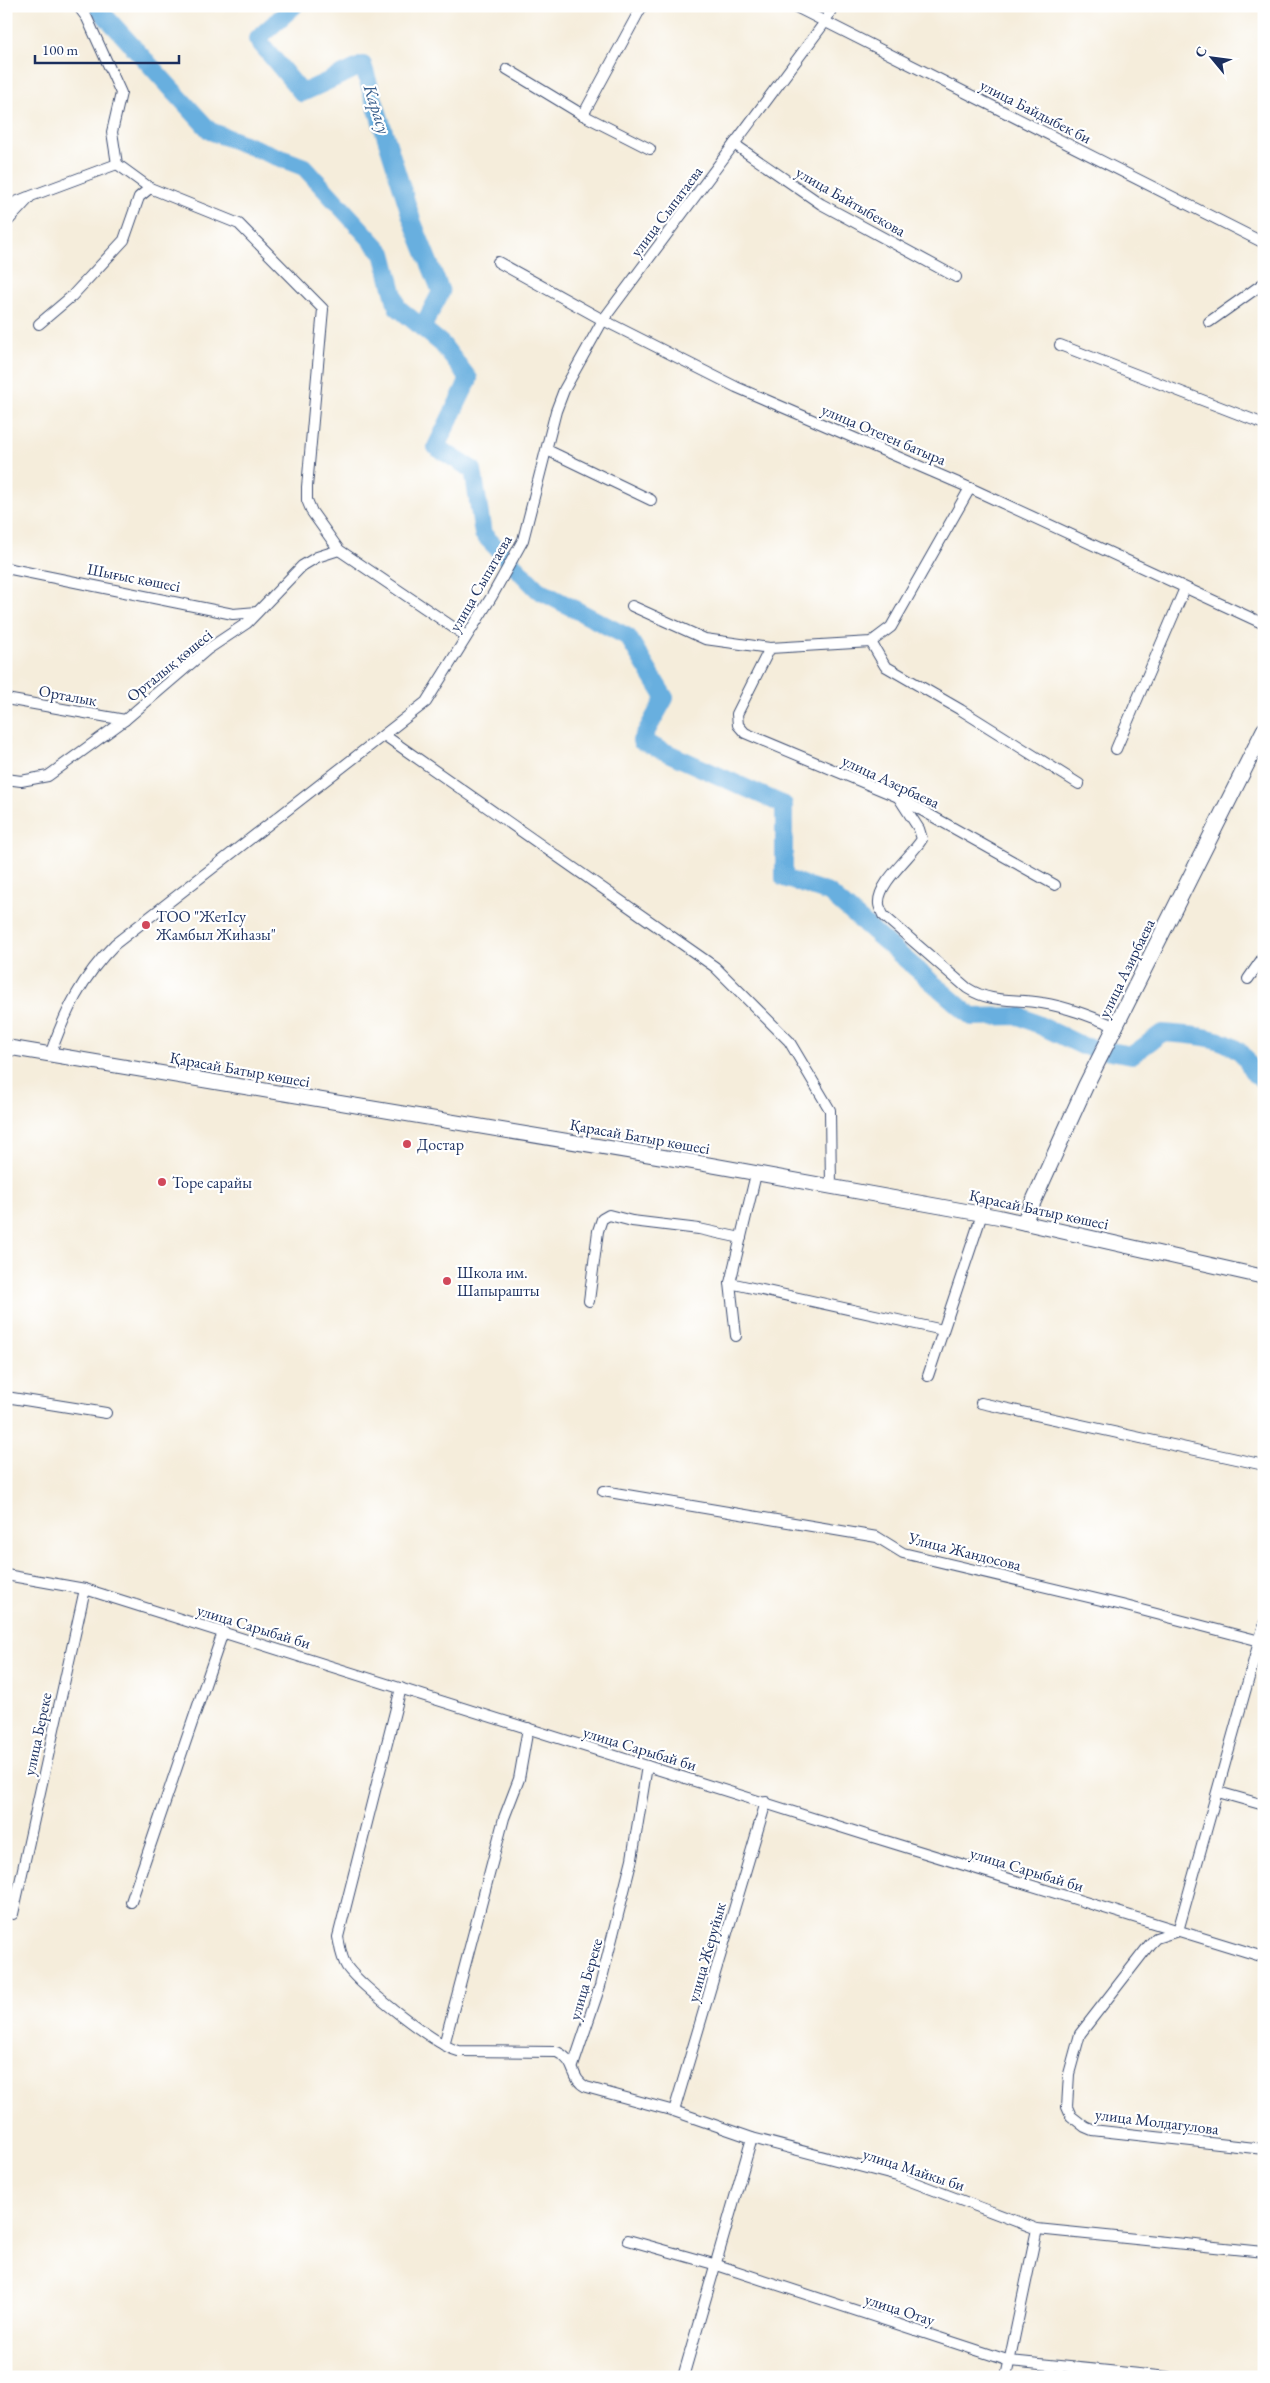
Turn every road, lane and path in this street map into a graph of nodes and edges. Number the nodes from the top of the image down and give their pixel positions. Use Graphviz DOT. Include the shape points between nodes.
graph roads {
  1 [pos="78,6"];
  2 [pos="642,6"];
  3 [pos="794,6"];
  4 [pos="833,6"];
  5 [pos="825,22"];
  6 [pos="507,69"];
  7 [pos="583,115"];
  8 [pos="734,144"];
  9 [pos="650,149"];
  10 [pos="117,164"];
  11 [pos="150,188"];
  12 [pos="31,196"];
  13 [pos="6,206"];
  14 [pos="6,223"];
  15 [pos="1264,243"];
  16 [pos="498,262"];
  17 [pos="956,277"];
  18 [pos="1264,282"];
  19 [pos="603,320"];
  20 [pos="1209,322"];
  21 [pos="38,324"];
  22 [pos="1060,346"];
  23 [pos="1264,424"];
  24 [pos="547,450"];
  25 [pos="970,488"];
  26 [pos="650,500"];
  27 [pos="339,550"];
  28 [pos="6,568"];
  29 [pos="1185,588"];
  30 [pos="632,606"];
  31 [pos="257,612"];
  32 [pos="1264,624"];
  33 [pos="466,636"];
  34 [pos="871,642"];
  35 [pos="770,648"];
  36 [pos="6,699"];
  37 [pos="125,720"];
  38 [pos="1264,730"];
  39 [pos="384,735"];
  40 [pos="1116,749"];
  41 [pos="6,779"];
  42 [pos="1079,784"];
  43 [pos="898,797"];
  44 [pos="1055,886"];
  45 [pos="1264,956"];
  46 [pos="1248,979"];
  47 [pos="1114,1031"];
  48 [pos="6,1047"];
  49 [pos="50,1055"];
  50 [pos="756,1174"];
  51 [pos="831,1187"];
  52 [pos="982,1214"];
  53 [pos="1024,1222"];
  54 [pos="741,1238"];
  55 [pos="1264,1277"];
  56 [pos="730,1283"];
  57 [pos="589,1301"];
  58 [pos="943,1330"];
  59 [pos="736,1336"];
  60 [pos="928,1376"];
  61 [pos="6,1397"];
  62 [pos="981,1403"];
  63 [pos="106,1413"];
  64 [pos="1264,1465"];
  65 [pos="603,1491"];
  66 [pos="6,1575"];
  67 [pos="85,1589"];
  68 [pos="1264,1624"];
  69 [pos="223,1632"];
  70 [pos="1262,1642"];
  71 [pos="401,1688"];
  72 [pos="528,1728"];
  73 [pos="647,1766"];
  74 [pos="1218,1792"];
  75 [pos="766,1802"];
  76 [pos="1264,1805"];
  77 [pos="131,1902"];
  78 [pos="13,1914"];
  79 [pos="1178,1931"];
  80 [pos="1264,1957"];
  81 [pos="444,2045"];
  82 [pos="573,2066"];
  83 [pos="674,2111"];
  84 [pos="752,2138"];
  85 [pos="1264,2148"];
  86 [pos="1037,2229"];
  87 [pos="628,2240"];
  88 [pos="1264,2252"];
  89 [pos="717,2265"];
  90 [pos="1010,2361"];
  91 [pos="683,2377"];
  92 [pos="1006,2377"];
  93 [pos="1168,2377"];
  1 -- 10 [label="street" via="88,18 121,93 112,132"];
  2 -- 7 [label="street"];
  3 -- 5 [label="street, улица Байдыбек би"];
  4 -- 5 [label="street, улица Сыпатаева"];
  5 -- 8 [label="street, улица Сыпатаева"];
  5 -- 15 [label="street, улица Байдыбек би"];
  6 -- 7 [label="street"];
  7 -- 9 [label="street"];
  8 -- 17 [label="street, улица Байтыбекова" via="821,204"];
  8 -- 19 [label="street, улица Сыпатаева"];
  10 -- 11 [label="street"];
  10 -- 12 [label="street"];
  11 -- 21 [label="street" via="140,197 124,240 72,296"];
  11 -- 27 [label="street" via="239,224 324,309 307,500"];
  12 -- 13 [label="street"];
  12 -- 14 [label="street"];
  16 -- 19 [label="street, улица Отеген батыра"];
  18 -- 20 [label="street"];
  19 -- 24 [label="street, улица Сыпатаева" via="564,390"];
  19 -- 25 [label="street, улица Отеген батыра" via="736,387"];
  22 -- 23 [label="street"];
  24 -- 26 [label="street"];
  24 -- 33 [label="street, улица Сыпатаева" via="531,516 517,552"];
  25 -- 29 [label="street, улица Отеген батыра"];
  25 -- 34 [label="street" via="891,628"];
  27 -- 31 [label="street, Орталық көшесі" via="302,566"];
  27 -- 33 [label="street"];
  28 -- 31 [label="street, Шығыс көшесі" via="233,614"];
  29 -- 32 [label="street, улица Отеген батыра"];
  29 -- 40 [label="street"];
  30 -- 35 [label="street" via="705,639"];
  31 -- 37 [label="street, Орталық көшесі" via="235,633 190,663"];
  33 -- 39 [label="street, улица Сыпатаева" via="426,702"];
  34 -- 35 [label="street"];
  34 -- 42 [label="street" via="885,666"];
  35 -- 43 [label="street, улица Азербаева" via="737,714 738,725 745,733"];
  36 -- 37 [label="street, Орталык"];
  37 -- 41 [label="street, Орталық көшесі" via="48,776 21,781"];
  38 -- 47 [label="main road, улица Азирбаева"];
  39 -- 49 [label="street, улица Сыпатаева" via="115,944 94,964 64,1014"];
  39 -- 51 [label="street" via="715,967 790,1041 830,1110"];
  43 -- 44 [label="street, улица Азербаева"];
  43 -- 47 [label="street" via="922,839 880,894 878,904 883,915 982,998 1065,1008"];
  45 -- 46 [label="street"];
  47 -- 53 [label="main road, улица Азирбаева"];
  48 -- 49 [label="main road, Қарасай Батыр көшесі"];
  49 -- 50 [label="main road, Қарасай Батыр көшесі"];
  50 -- 51 [label="main road, Қарасай Батыр көшесі"];
  50 -- 54 [label="street"];
  51 -- 52 [label="main road, Қарасай Батыр көшесі"];
  52 -- 53 [label="main road, Қарасай Батыр көшесі"];
  52 -- 58 [label="street"];
  53 -- 55 [label="main road, Қарасай Батыр көшесі"];
  54 -- 56 [label="street"];
  54 -- 57 [label="street" via="609,1215 602,1219 598,1230"];
  56 -- 58 [label="street"];
  56 -- 59 [label="street"];
  58 -- 60 [label="street"];
  61 -- 63 [label="street"];
  62 -- 64 [label="street"];
  65 -- 70 [label="street, Улица Жандосова" via="877,1537 903,1553"];
  66 -- 67 [label="street, улица Сарыбай би"];
  67 -- 69 [label="street, улица Сарыбай би"];
  67 -- 78 [label="street, улица Береке"];
  68 -- 70 [label="street"];
  69 -- 71 [label="street, улица Сарыбай би"];
  69 -- 77 [label="street"];
  70 -- 74 [label="street"];
  71 -- 72 [label="street, улица Сарыбай би"];
  71 -- 81 [label="street" via="338,1937 347,1966 365,1985"];
  72 -- 73 [label="street, улица Сарыбай би"];
  72 -- 81 [label="street" via="519,1779 504,1818"];
  73 -- 75 [label="street, улица Сарыбай би"];
  73 -- 82 [label="street, улица Береке" via="630,1868 600,1986"];
  74 -- 76 [label="street"];
  74 -- 79 [label="street"];
  75 -- 79 [label="street, улица Сарыбай би"];
  75 -- 83 [label="street, улица Жеруйык"];
  79 -- 80 [label="street, улица Сарыбай би"];
  79 -- 85 [label="street, улица Молдагулова" via="1156,1938 1150,1944 1083,2026 1069,2074 1069,2112 1092,2130"];
  81 -- 82 [label="street" via="458,2051 557,2052"];
  82 -- 83 [label="street, улица Майкы би" via="578,2080 586,2086"];
  83 -- 84 [label="street, улица Майкы би"];
  84 -- 86 [label="street, улица Майкы би" via="897,2176"];
  84 -- 89 [label="street"];
  86 -- 88 [label="street, улица Майкы би"];
  86 -- 90 [label="street"];
  87 -- 89 [label="street, улица Отау"];
  89 -- 90 [label="street, улица Отау"];
  89 -- 91 [label="street"];
  90 -- 92 [label="street"];
  90 -- 93 [label="street, улица Отау"];
}
